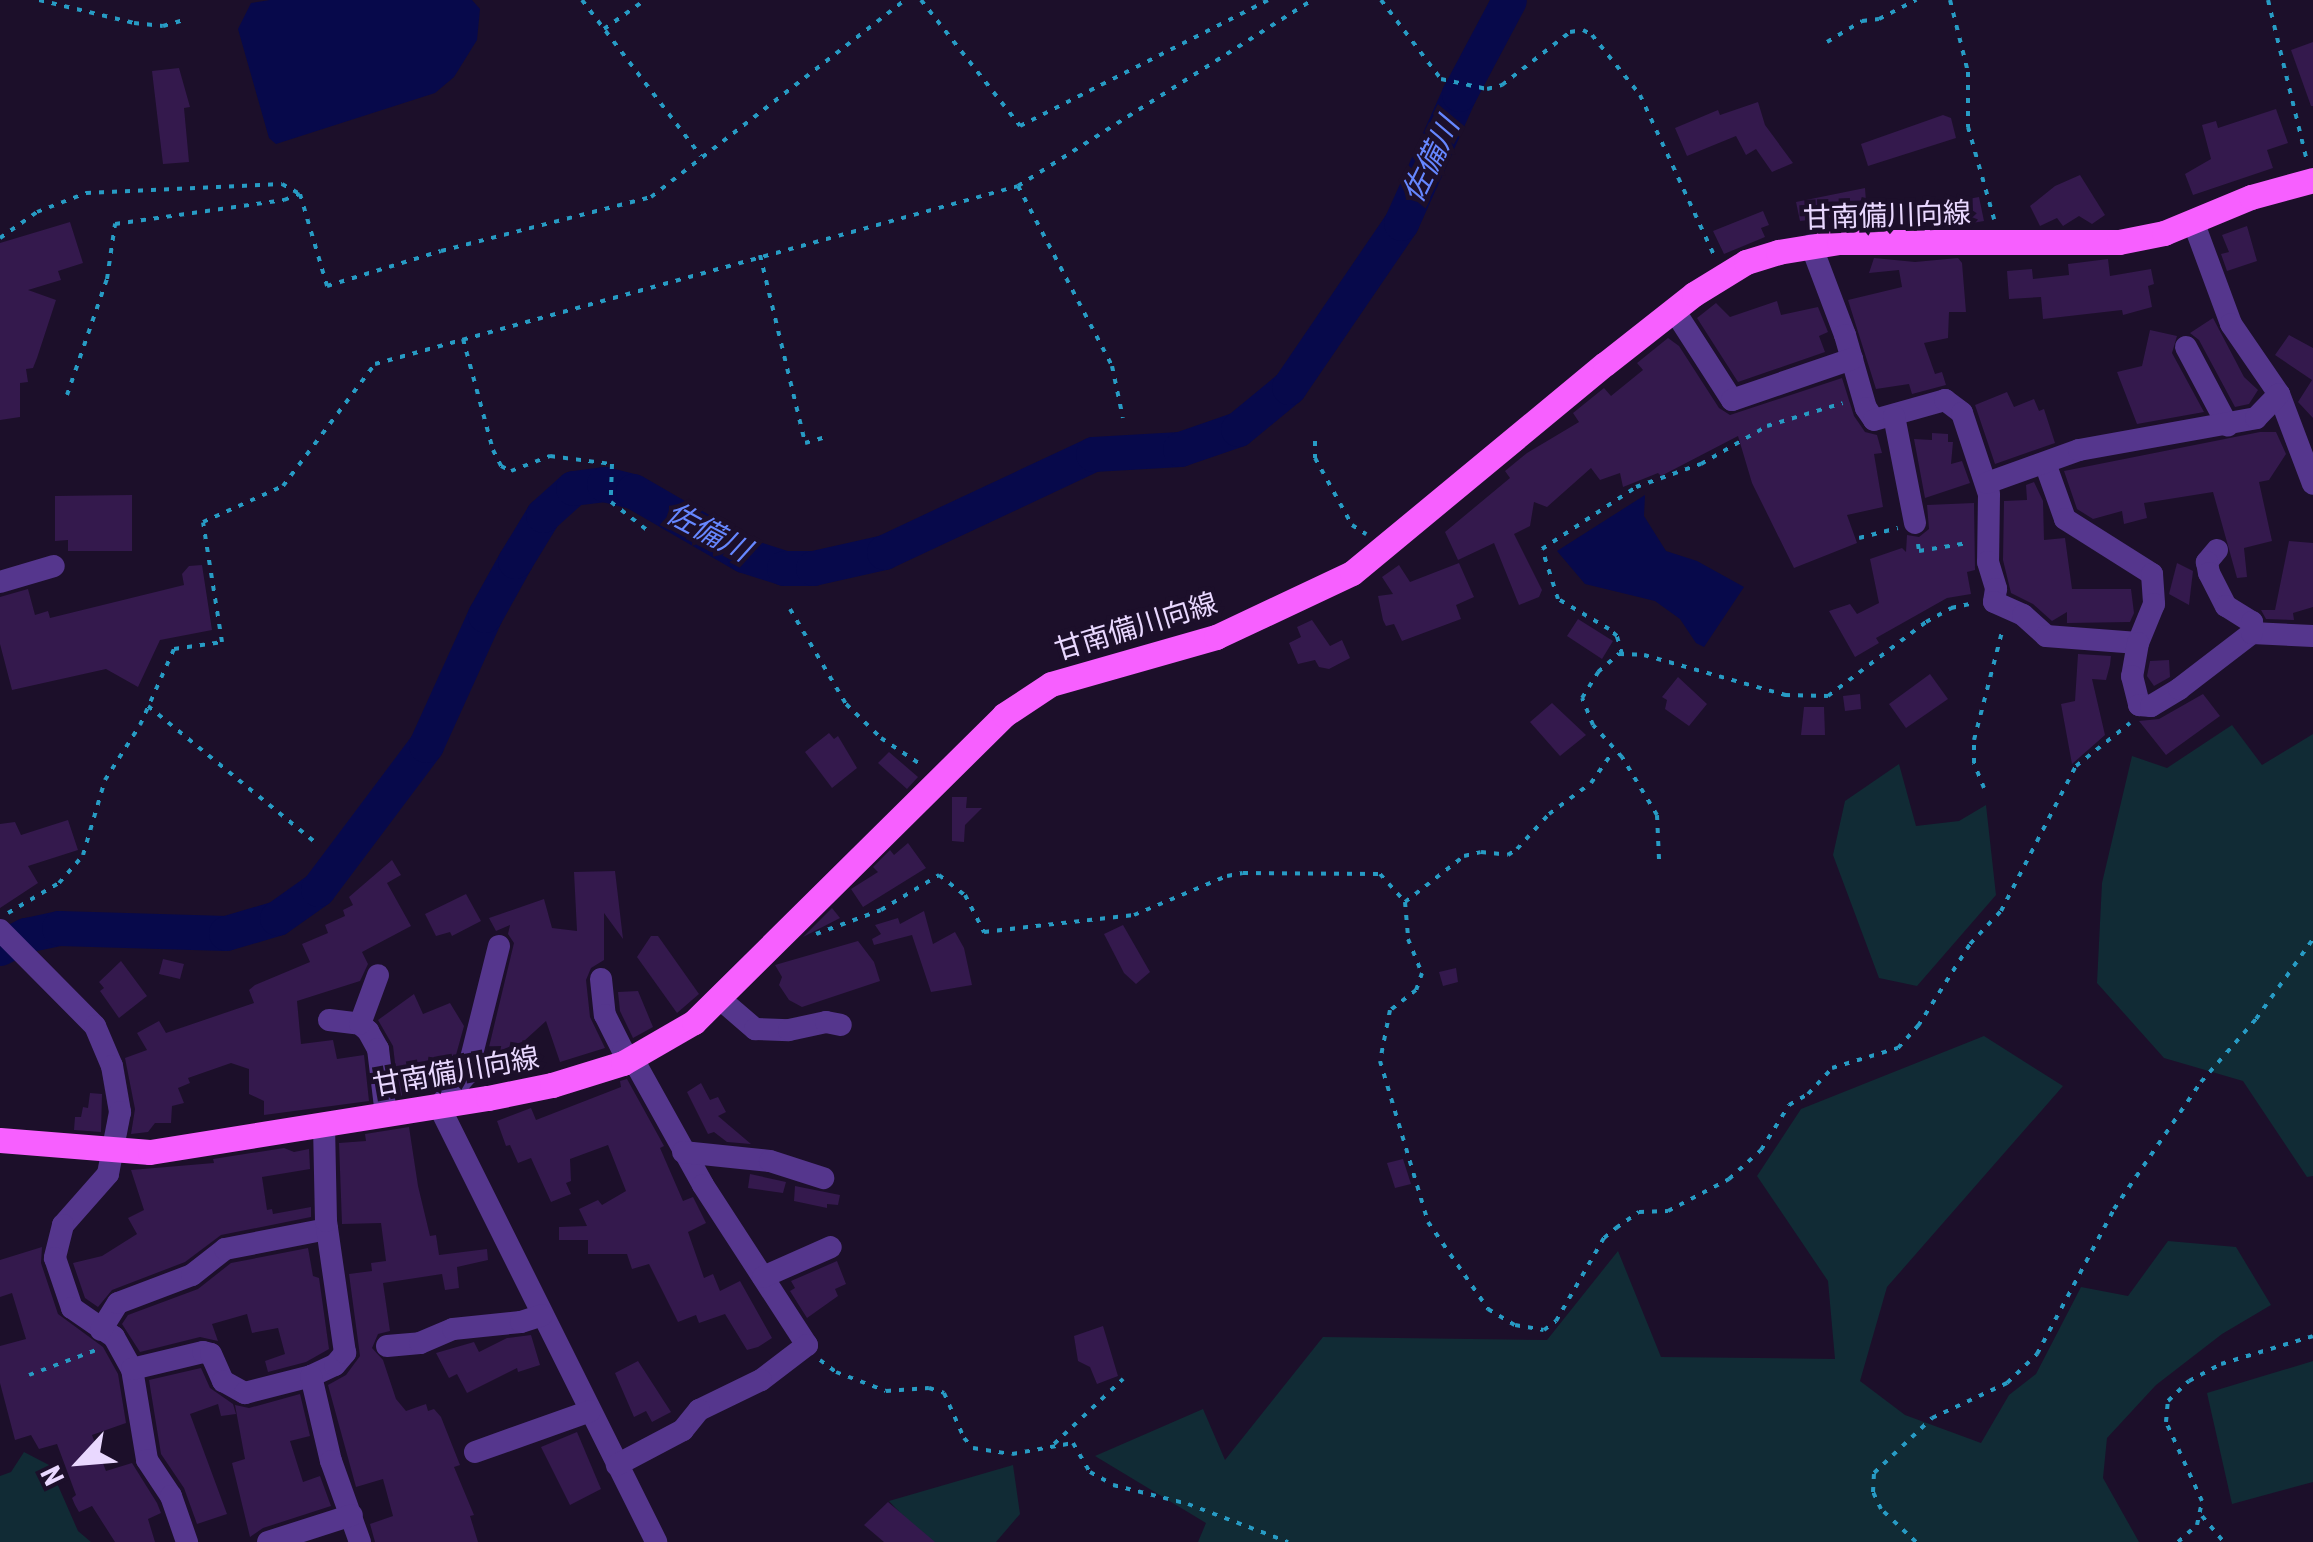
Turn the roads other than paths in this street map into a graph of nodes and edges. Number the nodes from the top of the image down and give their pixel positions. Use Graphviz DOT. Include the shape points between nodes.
graph roads {
  1 [pos="2312,180"];
  2 [pos="2194,221"];
  3 [pos="1810,246"];
  4 [pos="1674,310"];
  5 [pos="2186,347"];
  6 [pos="1852,359"];
  7 [pos="2279,394"];
  8 [pos="1894,416"];
  9 [pos="2228,426"];
  10 [pos="2045,462"];
  11 [pos="1987,483"];
  12 [pos="2313,484"];
  13 [pos="1915,523"];
  14 [pos="2217,550"];
  15 [pos="54,566"];
  16 [pos="0,582"];
  17 [pos="2252,633"];
  18 [pos="2313,636"];
  19 [pos="2138,643"];
  20 [pos="2,928"];
  21 [pos="499,946"];
  22 [pos="378,976"];
  23 [pos="601,978"];
  24 [pos="719,998"];
  25 [pos="329,1020"];
  26 [pos="360,1024"];
  27 [pos="841,1026"];
  28 [pos="632,1059"];
  29 [pos="439,1106"];
  30 [pos="386,1115"];
  31 [pos="324,1126"];
  32 [pos="0,1140"];
  33 [pos="114,1152"];
  34 [pos="683,1152"];
  35 [pos="823,1178"];
  36 [pos="326,1229"];
  37 [pos="831,1247"];
  38 [pos="762,1277"];
  39 [pos="542,1314"];
  40 [pos="106,1333"];
  41 [pos="386,1346"];
  42 [pos="132,1370"];
  43 [pos="310,1376"];
  44 [pos="590,1412"];
  45 [pos="475,1452"];
  46 [pos="617,1465"];
  47 [pos="352,1515"];
  48 [pos="187,1542"];
  49 [pos="268,1542"];
  50 [pos="360,1542"];
  51 [pos="656,1542"];
  1 -- 2 [label="main road, 甘南備川向線"];
  2 -- 3 [label="main road, 甘南備川向線" via="2109,243"];
  2 -- 7 [label="street" via="2230,324"];
  3 -- 4 [label="main road, 甘南備川向線" via="1746,262"];
  3 -- 6 [label="street"];
  4 -- 6 [label="street" via="1732,400"];
  4 -- 24 [label="main road, 甘南備川向線" via="1383,551 1327,587 1216,637 1052,684 1004,715"];
  5 -- 9 [label="street"];
  6 -- 8 [label="street" via="1874,420"];
  7 -- 9 [label="street" via="2262,415"];
  7 -- 12 [label="street"];
  8 -- 11 [label="street" via="1946,400 1956,404"];
  8 -- 13 [label="street"];
  9 -- 10 [label="street" via="2079,450"];
  10 -- 11 [label="street"];
  10 -- 19 [label="street" via="2065,520 2152,574 2154,604"];
  11 -- 19 [label="street" via="1988,538 2001,605 2046,636"];
  14 -- 17 [label="street" via="2209,573 2226,606 2252,622"];
  15 -- 16 [label="street"];
  17 -- 18 [label="street"];
  17 -- 19 [label="street" via="2150,706 2138,706 2132,676"];
  20 -- 33 [label="street" via="104,1042 120,1112"];
  21 -- 29 [label="street" via="467,1074"];
  22 -- 26 [label="street"];
  23 -- 28 [label="street" via="605,1015"];
  24 -- 27 [label="street" via="756,1030"];
  24 -- 28 [label="main road, 甘南備川向線" via="672,1038"];
  25 -- 26 [label="street"];
  26 -- 30 [label="street" via="378,1049"];
  28 -- 29 [label="main road, 甘南備川向線" via="552,1085"];
  28 -- 34 [label="street"];
  29 -- 30 [label="main road, 甘南備川向線"];
  29 -- 39 [label="street"];
  30 -- 31 [label="main road, 甘南備川向線"];
  31 -- 33 [label="main road, 甘南備川向線"];
  31 -- 36 [label="street"];
  32 -- 33 [label="main road, 甘南備川向線"];
  33 -- 40 [label="street" via="108,1174 72,1212 56,1243 72,1308"];
  34 -- 35 [label="street" via="770,1161"];
  34 -- 38 [label="street"];
  36 -- 40 [label="street" via="225,1249 192,1275 118,1304"];
  36 -- 43 [label="street" via="345,1353"];
  37 -- 38 [label="street"];
  38 -- 46 [label="street" via="807,1345 761,1380 699,1410 683,1430"];
  39 -- 41 [label="street"];
  39 -- 44 [label="street"];
  40 -- 42 [label="street"];
  42 -- 43 [label="street" via="203,1352 211,1354 223,1381 245,1393"];
  42 -- 48 [label="street" via="148,1460 171,1496"];
  43 -- 47 [label="street"];
  44 -- 45 [label="street"];
  44 -- 46 [label="street"];
  46 -- 51 [label="street"];
  47 -- 49 [label="street"];
  47 -- 50 [label="street"];
}
